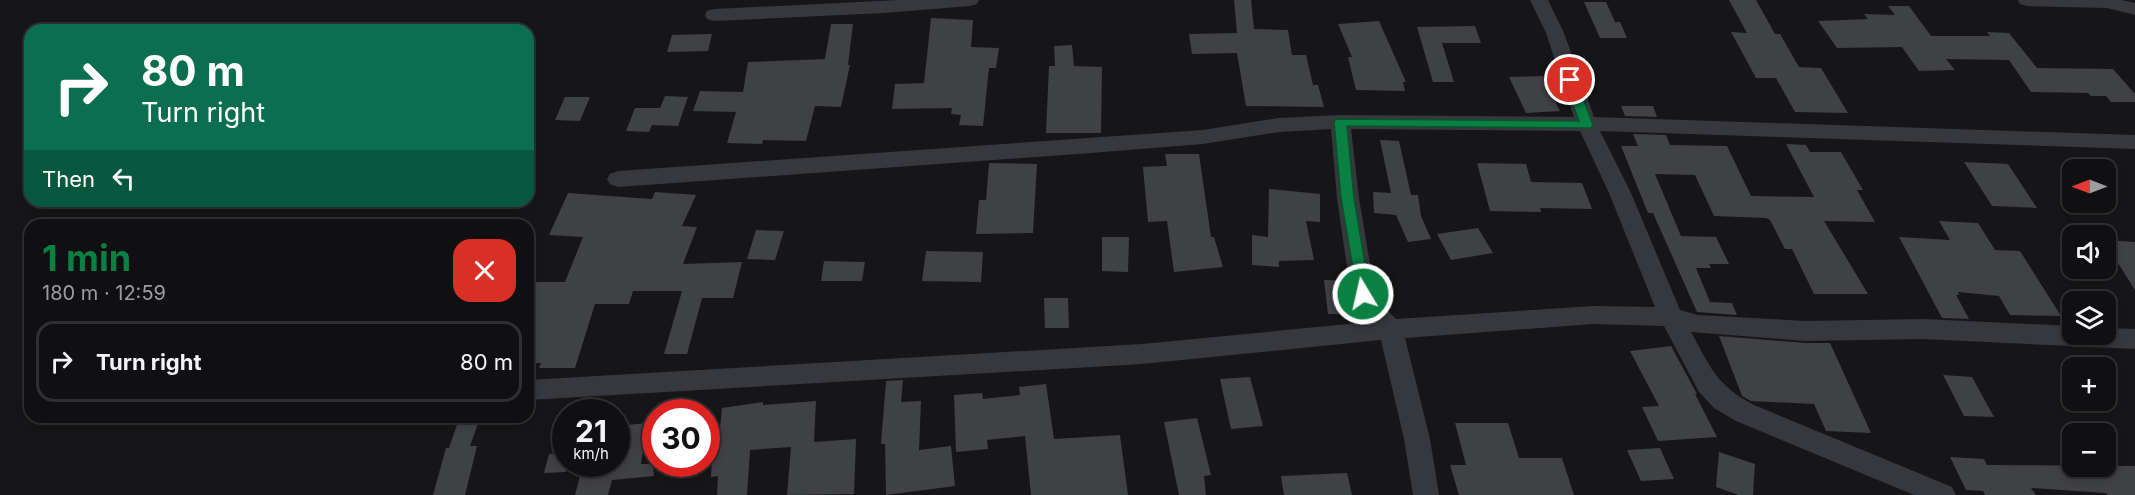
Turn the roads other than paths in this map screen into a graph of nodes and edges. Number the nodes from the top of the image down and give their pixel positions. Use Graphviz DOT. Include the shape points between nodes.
graph roads {
  1 [pos="970,0"];
  2 [pos="1539,0"];
  3 [pos="2027,0"];
  4 [pos="806,5"];
  5 [pos="2135,9"];
  6 [pos="714,15"];
  7 [pos="1340,122"];
  8 [pos="1587,125"];
  9 [pos="2135,142"];
  10 [pos="618,178"];
  11 [pos="1671,317"];
  12 [pos="1391,329"];
  13 [pos="2135,339"];
  14 [pos="534,390"];
  15 [pos="1426,495"];
  16 [pos="1943,495"];
  1 -- 4 [label="street" via="884,7"];
  2 -- 8 [label="street" via="1555,33"];
  3 -- 5 [label="street" via="2107,2"];
  4 -- 6 [label="street"];
  7 -- 8 [label="street"];
  7 -- 10 [label="street" via="1091,146"];
  7 -- 12 [label="street" via="1363,294 1371,309"];
  8 -- 9 [label="street"];
  8 -- 11 [label="street"];
  11 -- 12 [label="street" via="1593,315"];
  11 -- 13 [label="street" via="1698,324 1805,331 1923,330"];
  11 -- 16 [label="street" via="1708,385 1723,401"];
  12 -- 14 [label="street" via="1142,354"];
  12 -- 15 [label="street"];
}
